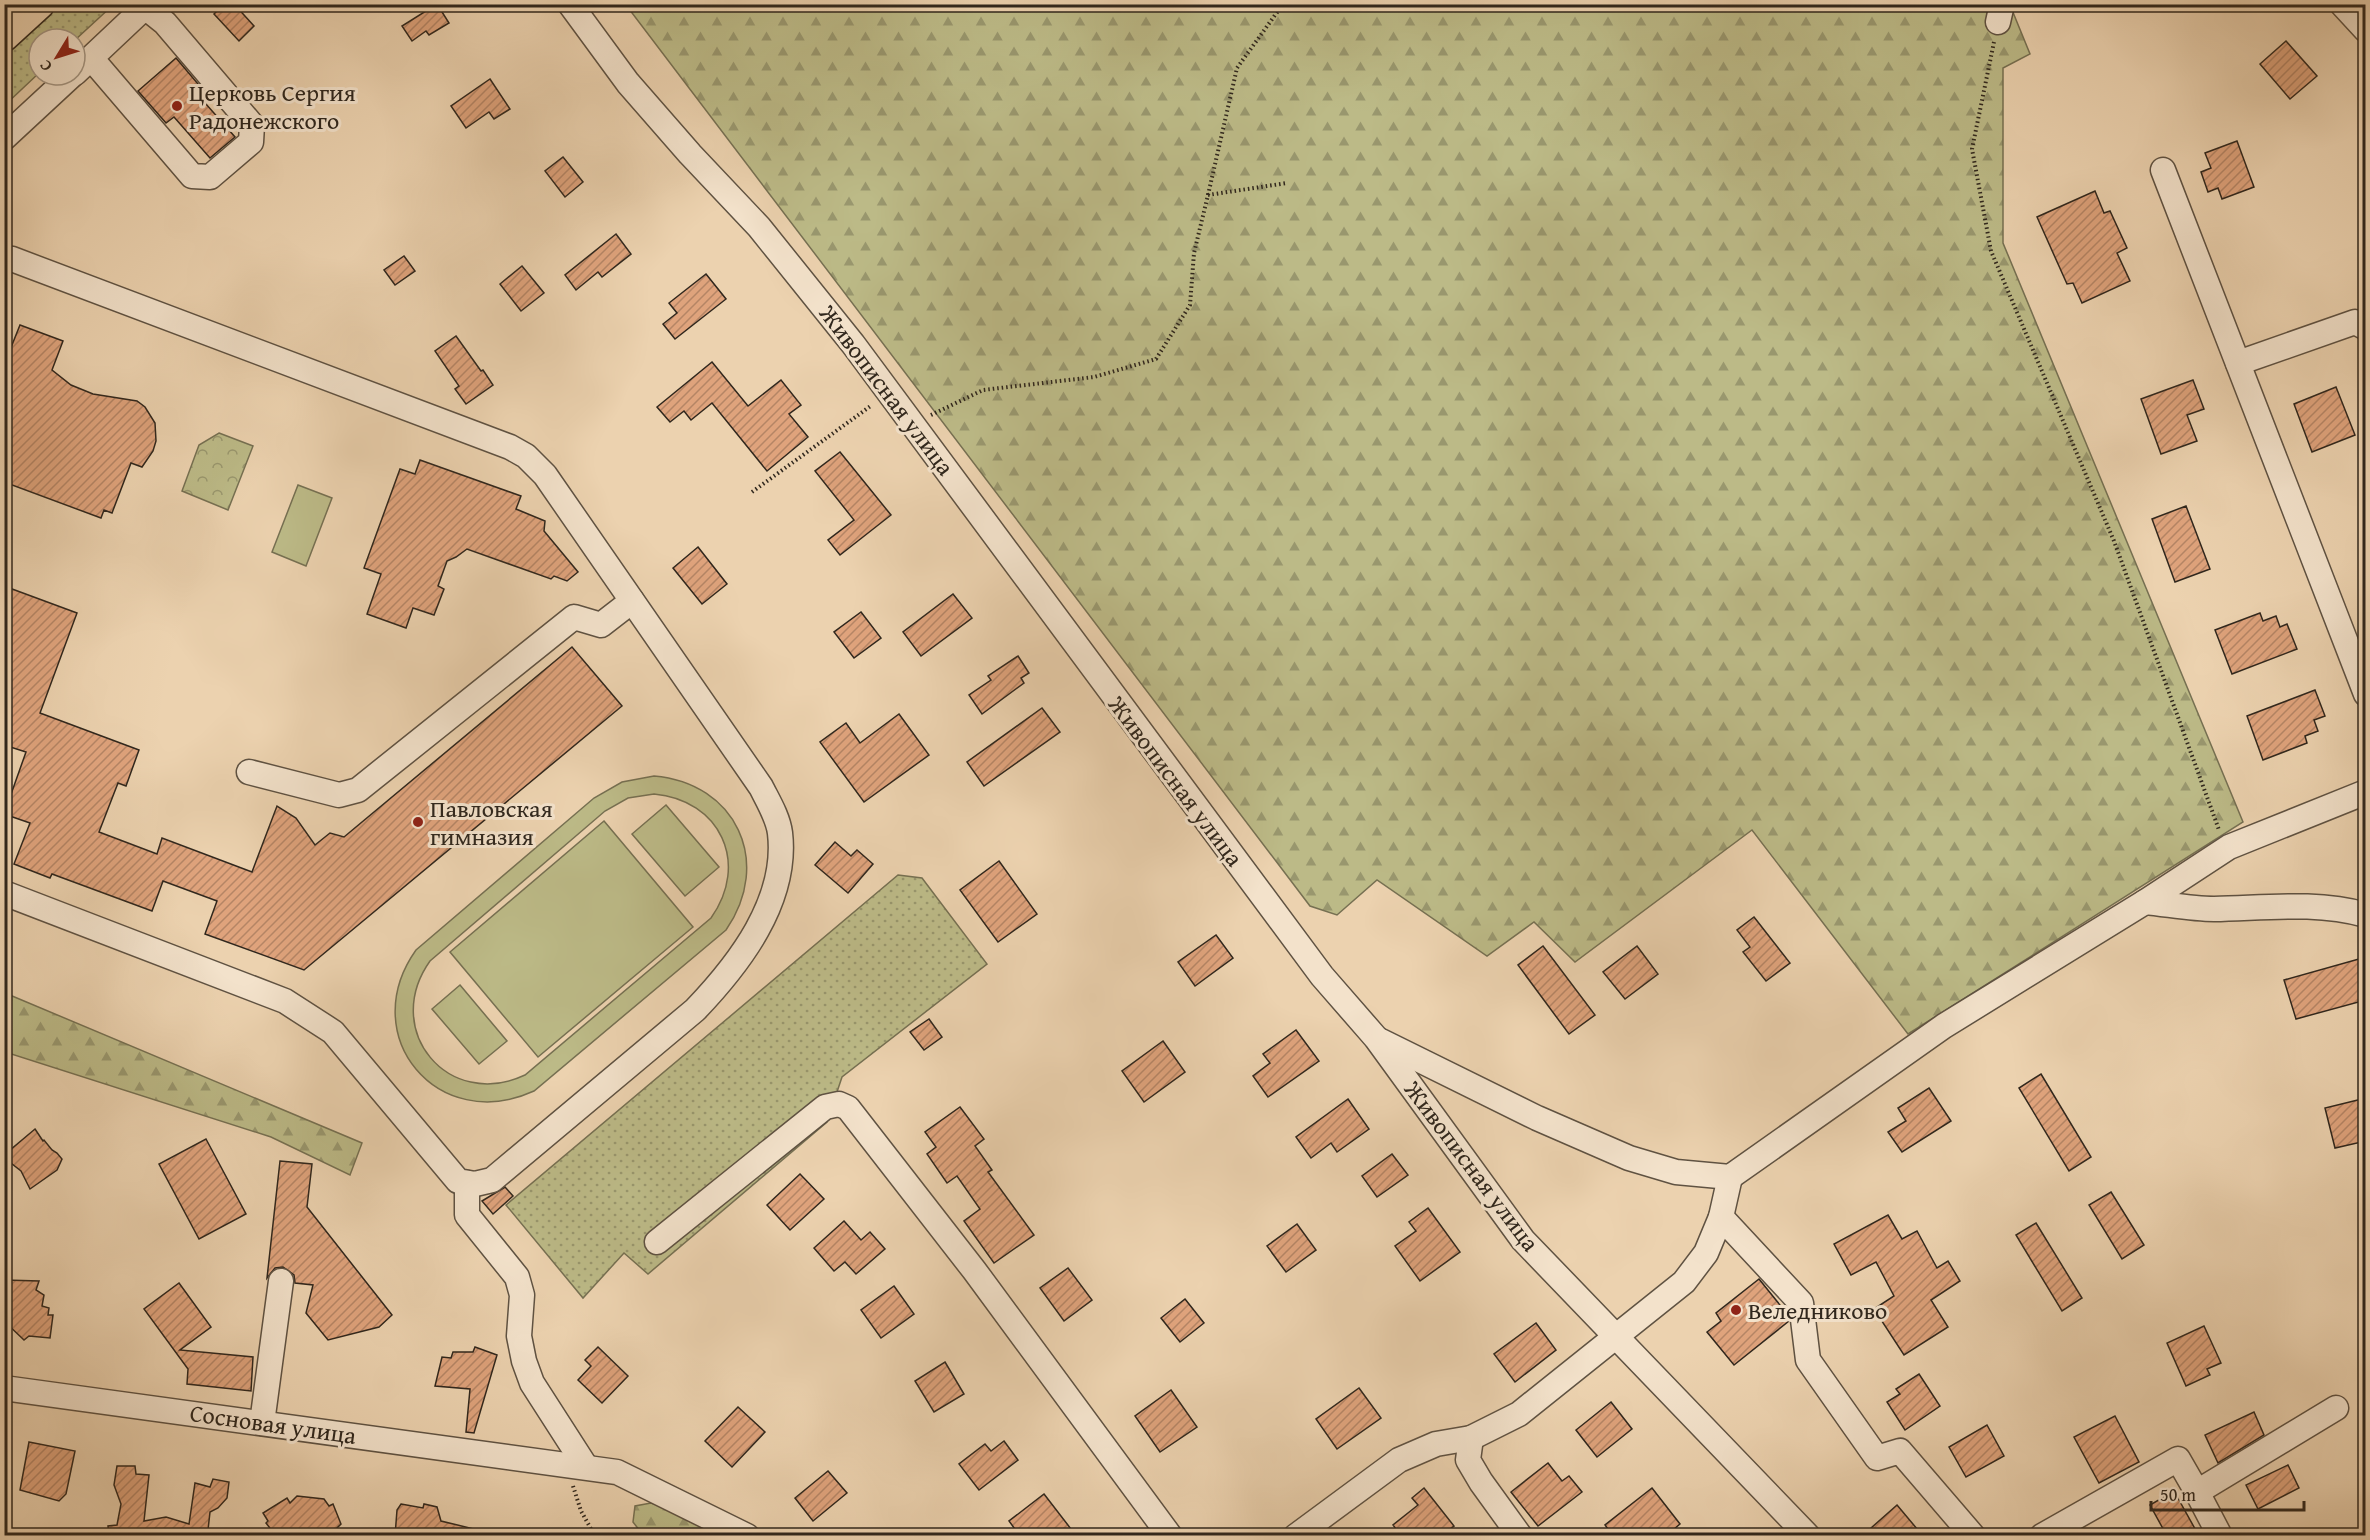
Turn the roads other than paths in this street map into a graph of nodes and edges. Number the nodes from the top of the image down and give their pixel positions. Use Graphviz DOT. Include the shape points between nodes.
graph roads {
  1 [pos="39,4"];
  2 [pos="570,4"];
  3 [pos="2342,4"];
  4 [pos="2366,30"];
  5 [pos="4,36"];
  6 [pos="79,69"];
  7 [pos="59,87"];
  8 [pos="4,138"];
  9 [pos="2163,170"];
  10 [pos="4,258"];
  11 [pos="2366,328"];
  12 [pos="2238,363"];
  13 [pos="632,601"];
  14 [pos="2366,694"];
  15 [pos="249,772"];
  16 [pos="2366,792"];
  17 [pos="4,893"];
  18 [pos="2145,902"];
  19 [pos="2366,915"];
  20 [pos="1376,1038"];
  21 [pos="1731,1176"];
  22 [pos="467,1183"];
  23 [pos="1721,1217"];
  24 [pos="657,1242"];
  25 [pos="281,1281"];
  26 [pos="1616,1336"];
  27 [pos="4,1388"];
  28 [pos="2336,1408"];
  29 [pos="262,1423"];
  30 [pos="1471,1438"];
  31 [pos="578,1466"];
  32 [pos="2197,1492"];
  33 [pos="747,1536"];
  34 [pos="1170,1536"];
  35 [pos="1296,1536"];
  36 [pos="1520,1536"];
  37 [pos="1808,1536"];
  38 [pos="1973,1536"];
  39 [pos="2042,1536"];
  40 [pos="2220,1536"];
  1 -- 5 [label="main road"];
  2 -- 20 [label="street, Живописная улица" via="628,83 759,227 890,392 1315,967"];
  3 -- 4 [label="street"];
  6 -- 6 [label="street" via="145,7 165,23 252,125 251,142 210,177 192,176"];
  7 -- 8 [label="street"];
  9 -- 12 [label="street"];
  10 -- 13 [label="street" via="510,447 526,456 545,476"];
  11 -- 12 [label="street" via="2355,322"];
  12 -- 14 [label="street"];
  13 -- 15 [label="street" via="601,625 574,617 358,790 339,795"];
  13 -- 22 [label="street" via="761,787 780,831 777,885 750,942 695,1010 492,1180"];
  16 -- 18 [label="street" via="2229,848"];
  17 -- 22 [label="street" via="285,1001 319,1021 346,1046 453,1176"];
  18 -- 19 [label="street" via="2212,909 2288,905 2339,908"];
  18 -- 21 [label="street" via="1944,1026"];
  20 -- 21 [label="street" via="1537,1118 1629,1158 1676,1172"];
  20 -- 26 [label="street, Живописная улица" via="1523,1240"];
  21 -- 23 [label="street"];
  22 -- 31 [label="street" via="467,1215 517,1277 522,1295 519,1336 532,1383"];
  23 -- 26 [label="street" via="1706,1253 1684,1282"];
  23 -- 38 [label="street" via="1801,1303 1808,1360 1871,1451 1877,1458 1900,1451"];
  24 -- 34 [label="street" via="825,1107 839,1104 848,1108 974,1270"];
  25 -- 29 [label="street"];
  26 -- 30 [label="street" via="1519,1414"];
  26 -- 37 [label="street, Живописная улица"];
  27 -- 29 [label="street, Сосновая улица"];
  28 -- 32 [label="street"];
  29 -- 31 [label="street, Сосновая улица"];
  30 -- 35 [label="street" via="1436,1444 1400,1460"];
  30 -- 36 [label="street" via="1468,1460"];
  31 -- 33 [label="street" via="617,1472"];
  32 -- 39 [label="street" via="2178,1459"];
  32 -- 40 [label="street"];
}
